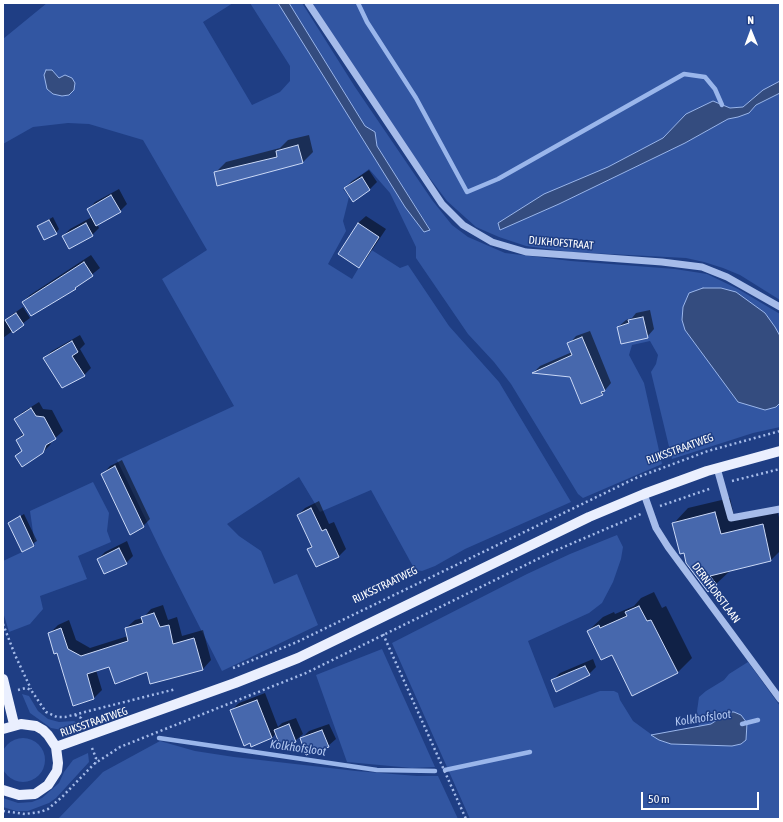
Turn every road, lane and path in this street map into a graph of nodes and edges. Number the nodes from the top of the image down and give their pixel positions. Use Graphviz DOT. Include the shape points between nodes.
graph roads {
  1 [pos="308,3"];
  2 [pos="780,307"];
  3 [pos="780,430"];
  4 [pos="780,451"];
  5 [pos="717,468"];
  6 [pos="780,469"];
  7 [pos="723,484"];
  8 [pos="644,494"];
  9 [pos="780,509"];
  10 [pos="650,510"];
  11 [pos="376,620"];
  12 [pos="3,624"];
  13 [pos="383,635"];
  14 [pos="232,669"];
  15 [pos="3,679"];
  16 [pos="181,688"];
  17 [pos="31,690"];
  18 [pos="6,692"];
  19 [pos="780,699"];
  20 [pos="14,724"];
  21 [pos="3,729"];
  22 [pos="56,747"];
  23 [pos="94,764"];
  24 [pos="3,790"];
  25 [pos="466,819"];
  1 -- 2 [label="street, DIJKHOFSTRAAT" via="442,204 462,225 492,242 526,252 702,267 727,277"];
  3 -- 14 [label="path, RIJKSSTRAATWEG" via="708,451 638,476 296,642"];
  4 -- 5 [label="main road, RIJKSSTRAATWEG"];
  5 -- 7 [label="street"];
  5 -- 8 [label="main road, RIJKSSTRAATWEG"];
  6 -- 7 [label="path"];
  7 -- 9 [label="street" via="731,518"];
  7 -- 10 [label="path"];
  8 -- 10 [label="street, DERNHORSTLAAN"];
  8 -- 11 [label="main road, RIJKSSTRAATWEG" via="589,517"];
  10 -- 13 [label="path" via="552,552"];
  10 -- 19 [label="street, DERNHORSTLAAN" via="656,528 668,547"];
  11 -- 13 [label="path"];
  11 -- 22 [label="main road, RIJKSSTRAATWEG" via="298,658 249,678"];
  12 -- 17 [label="path, RIJKSSTRAATWEG"];
  13 -- 23 [label="path" via="306,673 120,747"];
  13 -- 25 [label="path"];
  15 -- 18 [label="main road"];
  16 -- 17 [label="path, RIJKSSTRAATWEG" via="65,717 57,717 46,712"];
  17 -- 18 [label="path" via="26,688"];
  18 -- 20 [label="main road"];
  20 -- 21 [label="main road"];
  20 -- 22 [label="main road" via="29,724 43,730"];
  22 -- 24 [label="main road" via="57,771 48,785 35,794 27,795 11,794"];
}
